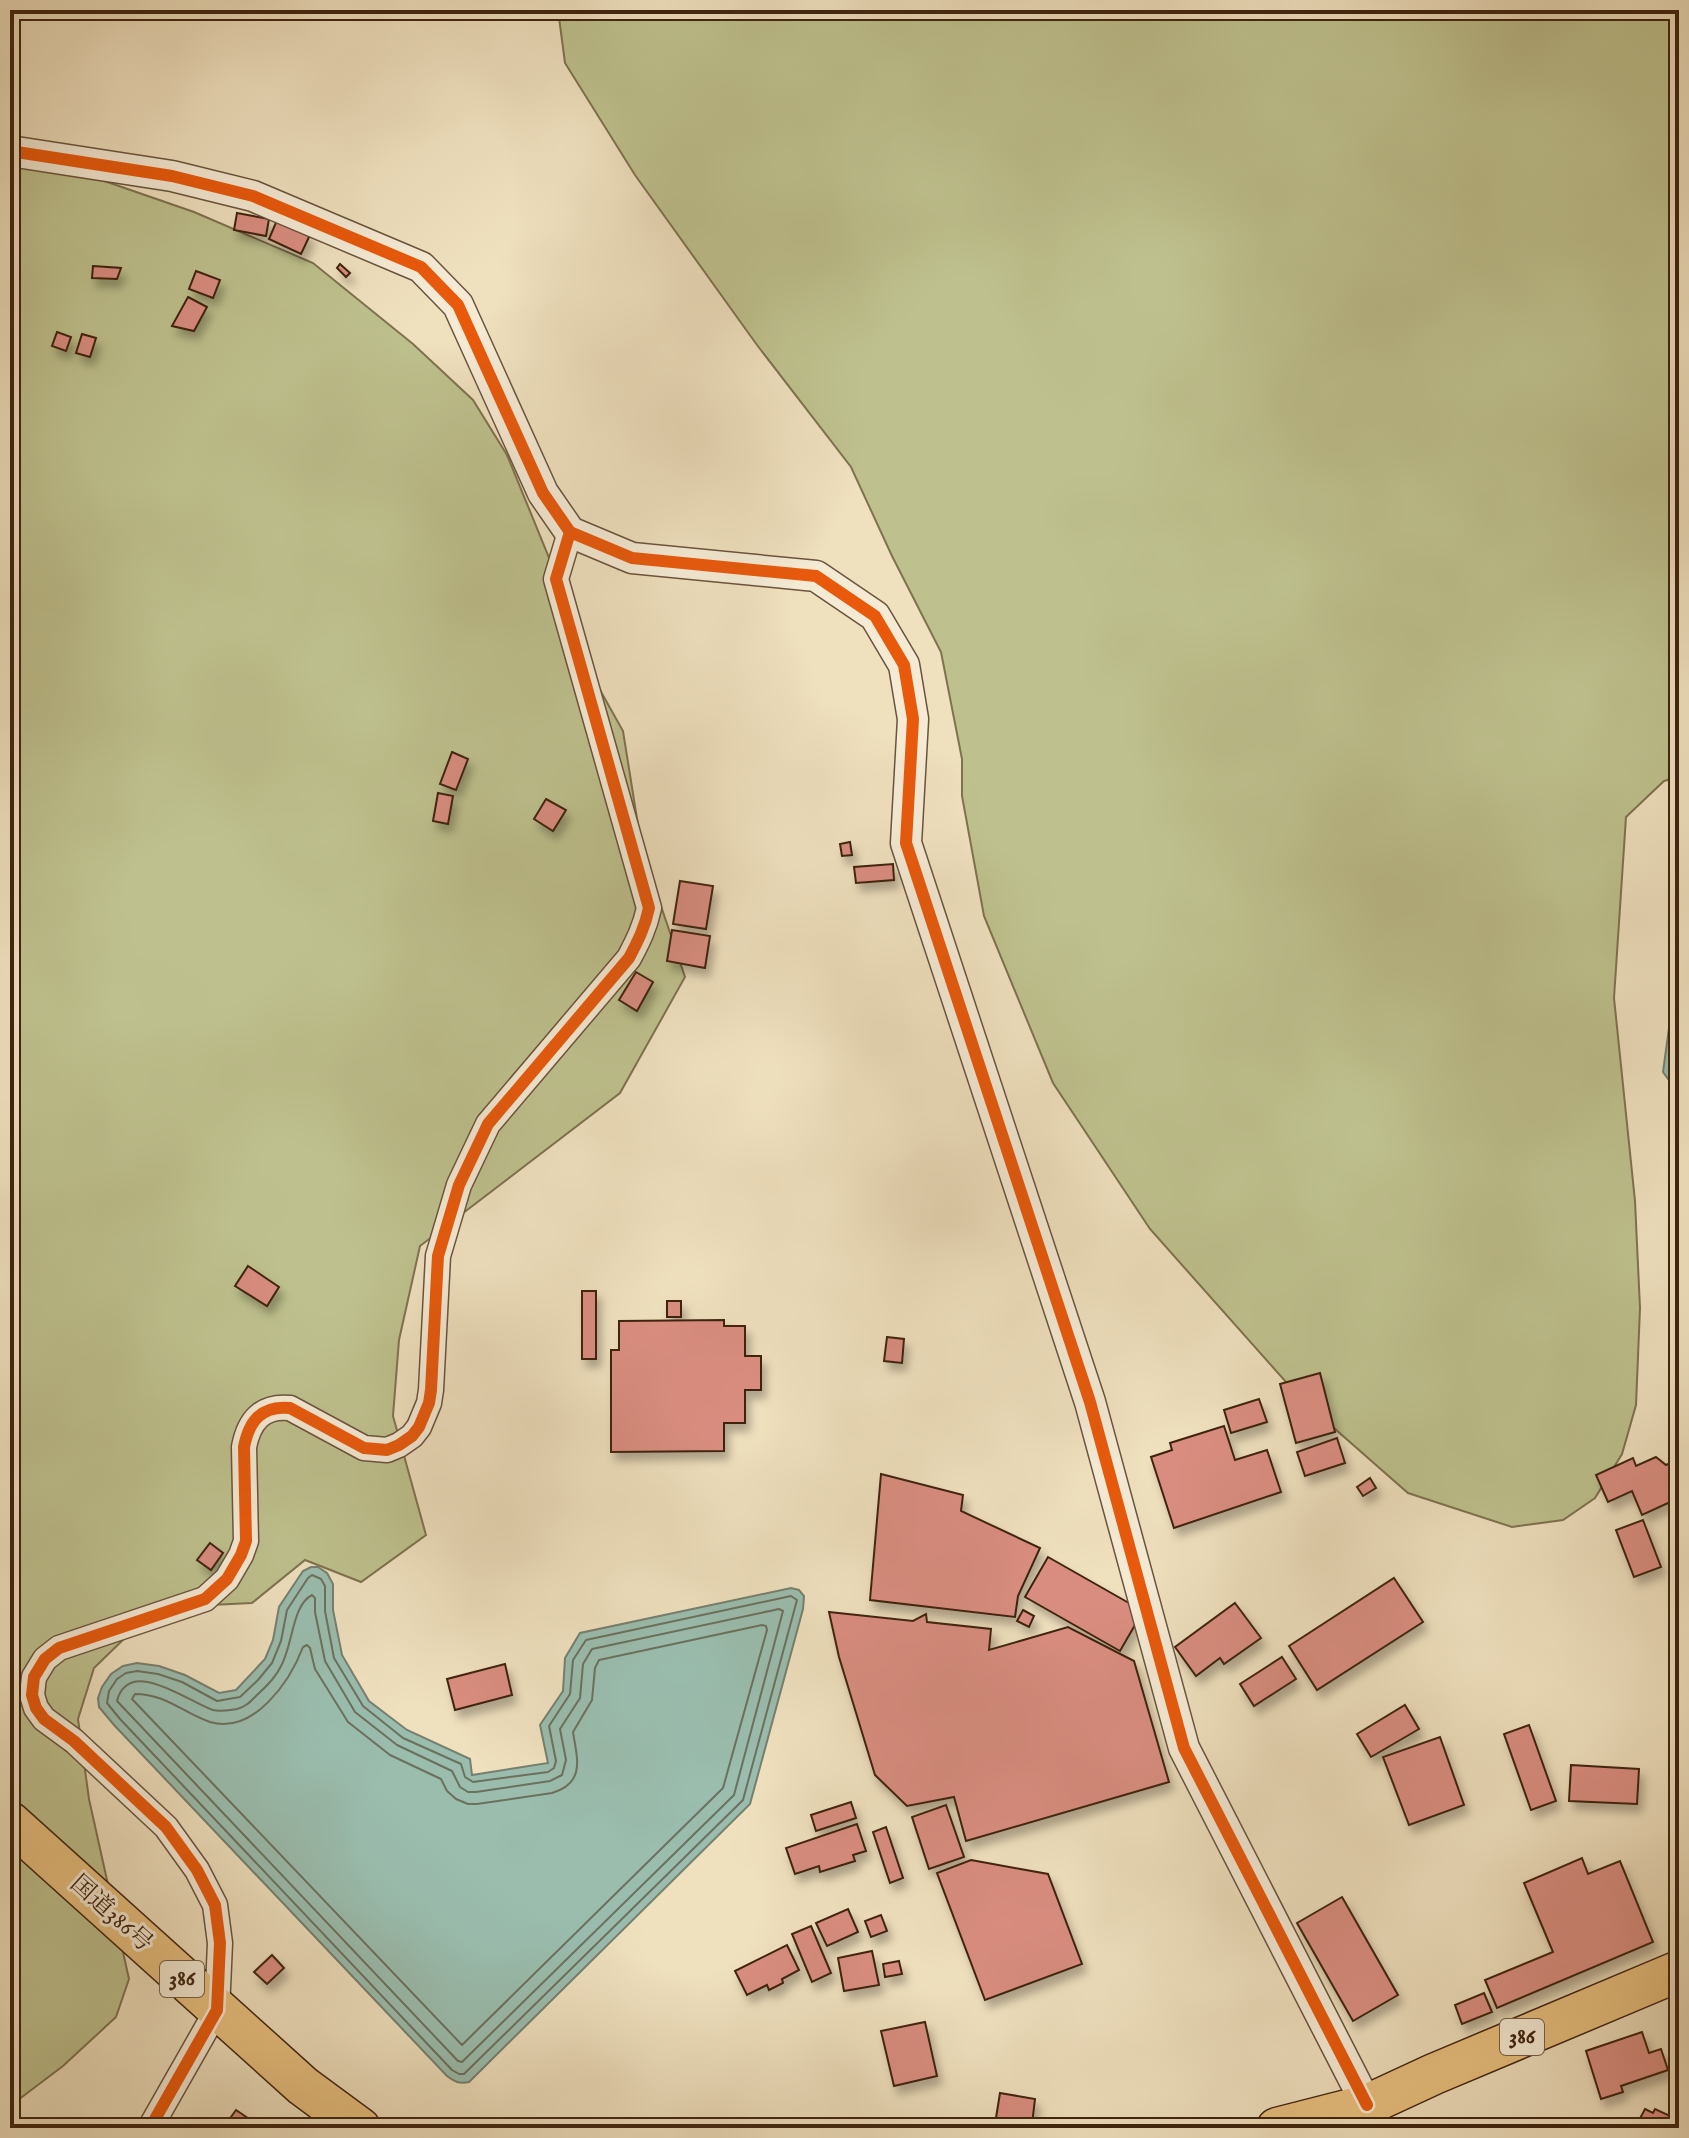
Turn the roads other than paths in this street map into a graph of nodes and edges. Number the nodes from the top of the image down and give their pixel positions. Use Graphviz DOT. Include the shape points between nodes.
graph roads {
  1 [pos="10,151"];
  2 [pos="570,532"];
  3 [pos="10,1822"];
  4 [pos="1678,1974"];
  5 [pos="217,2010"];
  6 [pos="1371,2117"];
  7 [pos="150,2128"];
  8 [pos="360,2128"];
  9 [pos="1277,2128"];
  1 -- 2 [label="street" via="172,176 253,196 421,267 458,305 543,493"];
  2 -- 5 [label="street" via="556,579 649,908 629,958 488,1124 459,1185 438,1256 425,1415 412,1436 387,1450 364,1448 290,1408 263,1413 246,1434 246,1541 227,1579 205,1599 59,1648 34,1677 32,1695 44,1719 166,1827 197,1870 215,1905 220,1943"];
  2 -- 6 [label="street" via="632,558 816,576 875,616 904,665 913,719 906,843 1090,1402 1184,1748"];
  3 -- 5 [label="highway, 国道386号 / 386"];
  4 -- 6 [label="highway, 386" via="1434,2074"];
  5 -- 7 [label="street"];
  5 -- 8 [label="highway, 国道386号 / 386"];
  6 -- 9 [label="highway, 386"];
}
